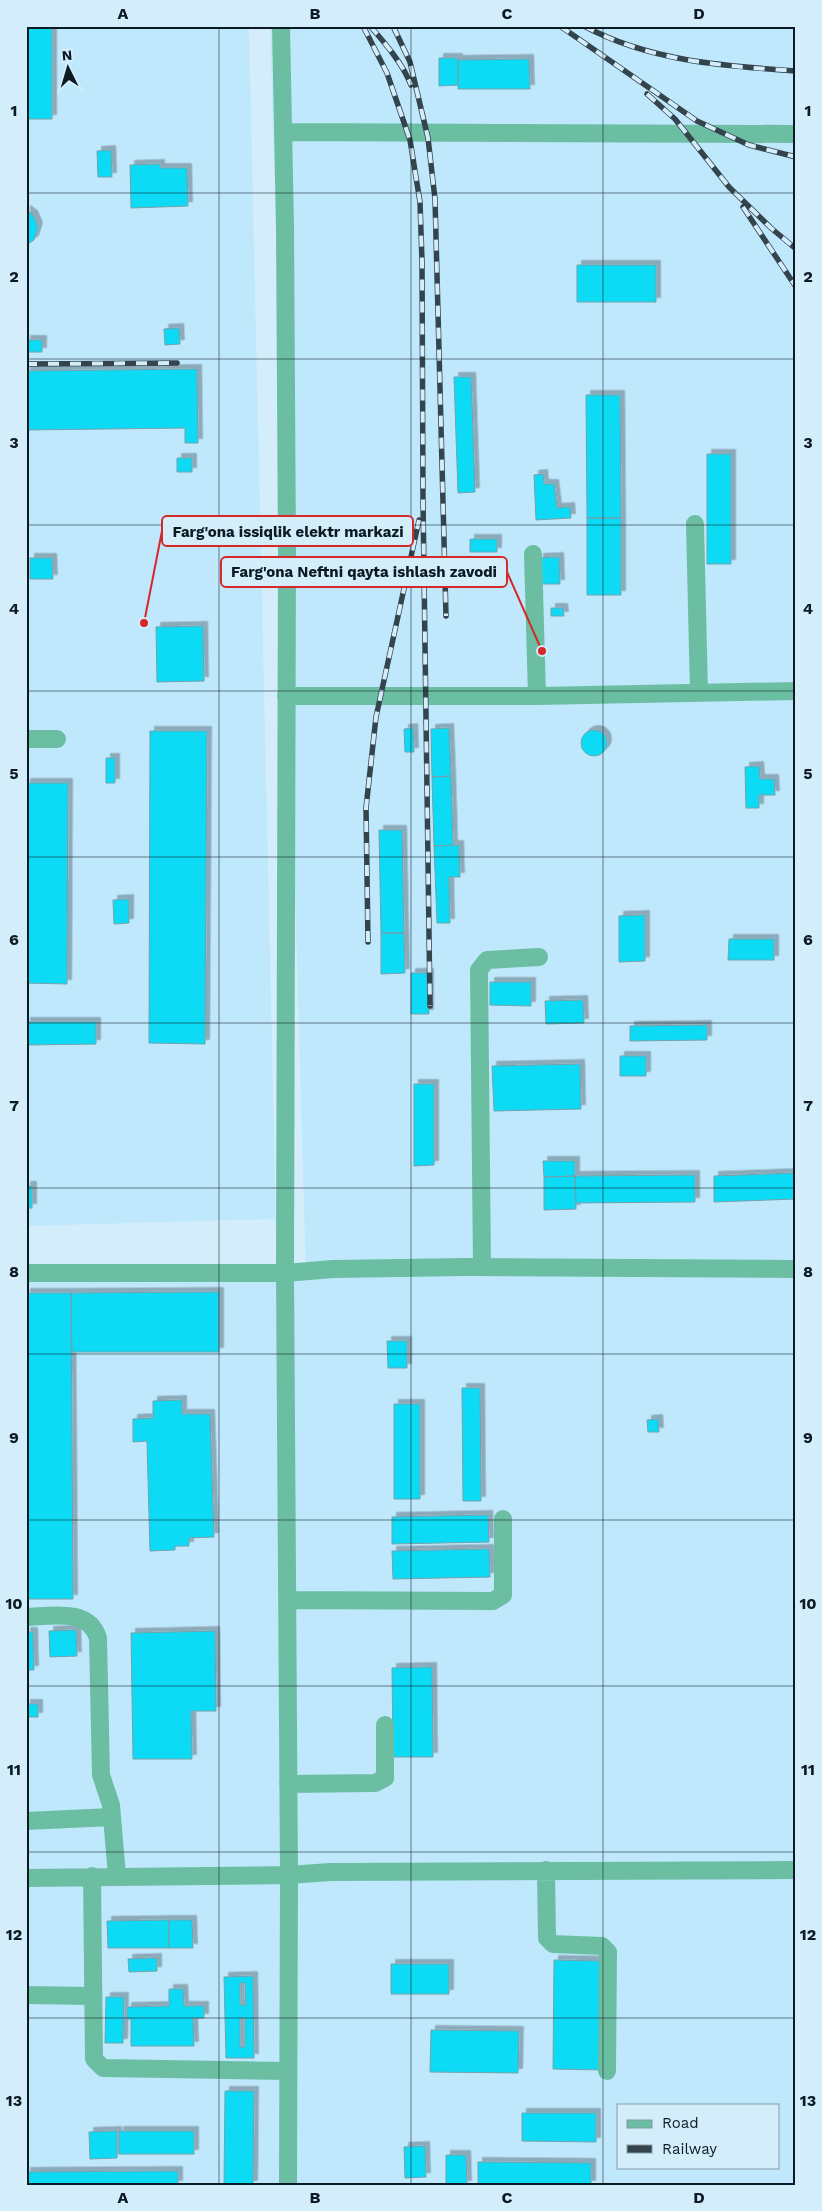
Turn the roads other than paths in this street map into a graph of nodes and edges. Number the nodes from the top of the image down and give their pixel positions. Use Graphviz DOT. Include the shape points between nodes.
graph roads {
  1 [pos="281,26"];
  2 [pos="283,132"];
  3 [pos="796,134"];
  4 [pos="695,524"];
  5 [pos="533,554"];
  6 [pos="796,691"];
  7 [pos="699,692"];
  8 [pos="286,696"];
  9 [pos="537,696"];
  10 [pos="26,739"];
  11 [pos="57,739"];
  12 [pos="539,957"];
  13 [pos="482,1267"];
  14 [pos="796,1269"];
  15 [pos="285,1273"];
  16 [pos="26,1274"];
  17 [pos="503,1519"];
  18 [pos="287,1600"];
  19 [pos="26,1616"];
  20 [pos="385,1724"];
  21 [pos="288,1784"];
  22 [pos="112,1817"];
  23 [pos="26,1821"];
  24 [pos="546,1870"];
  25 [pos="796,1870"];
  26 [pos="289,1875"];
  27 [pos="92,1876"];
  28 [pos="117,1876"];
  29 [pos="26,1878"];
  30 [pos="26,1995"];
  31 [pos="93,1996"];
  32 [pos="287,2071"];
  33 [pos="607,2071"];
  34 [pos="288,2185"];
  1 -- 2 [label="lane"];
  2 -- 3 [label="lane"];
  2 -- 8 [label="lane"];
  4 -- 7 [label="lane"];
  5 -- 9 [label="lane"];
  6 -- 7 [label="lane"];
  7 -- 9 [label="lane"];
  8 -- 9 [label="lane"];
  8 -- 15 [label="lane"];
  10 -- 11 [label="lane"];
  12 -- 13 [label="lane" via="487,960 479,970"];
  13 -- 14 [label="lane"];
  13 -- 15 [label="lane" via="333,1269"];
  15 -- 16 [label="lane"];
  15 -- 18 [label="lane"];
  17 -- 18 [label="lane" via="503,1595 493,1600"];
  18 -- 21 [label="lane"];
  19 -- 22 [label="lane" via="75,1616 86,1620 96,1630 101,1775 112,1805"];
  20 -- 21 [label="lane" via="386,1778 376,1783"];
  21 -- 26 [label="lane"];
  22 -- 23 [label="lane"];
  22 -- 28 [label="lane"];
  24 -- 25 [label="lane"];
  24 -- 26 [label="lane"];
  24 -- 33 [label="lane" via="547,1938 553,1944 602,1946 608,1952"];
  26 -- 28 [label="lane"];
  26 -- 32 [label="lane"];
  27 -- 28 [label="lane"];
  27 -- 29 [label="lane"];
  27 -- 31 [label="lane"];
  30 -- 31 [label="lane"];
  31 -- 32 [label="lane" via="94,2059 102,2068"];
  32 -- 34 [label="lane"];
}
